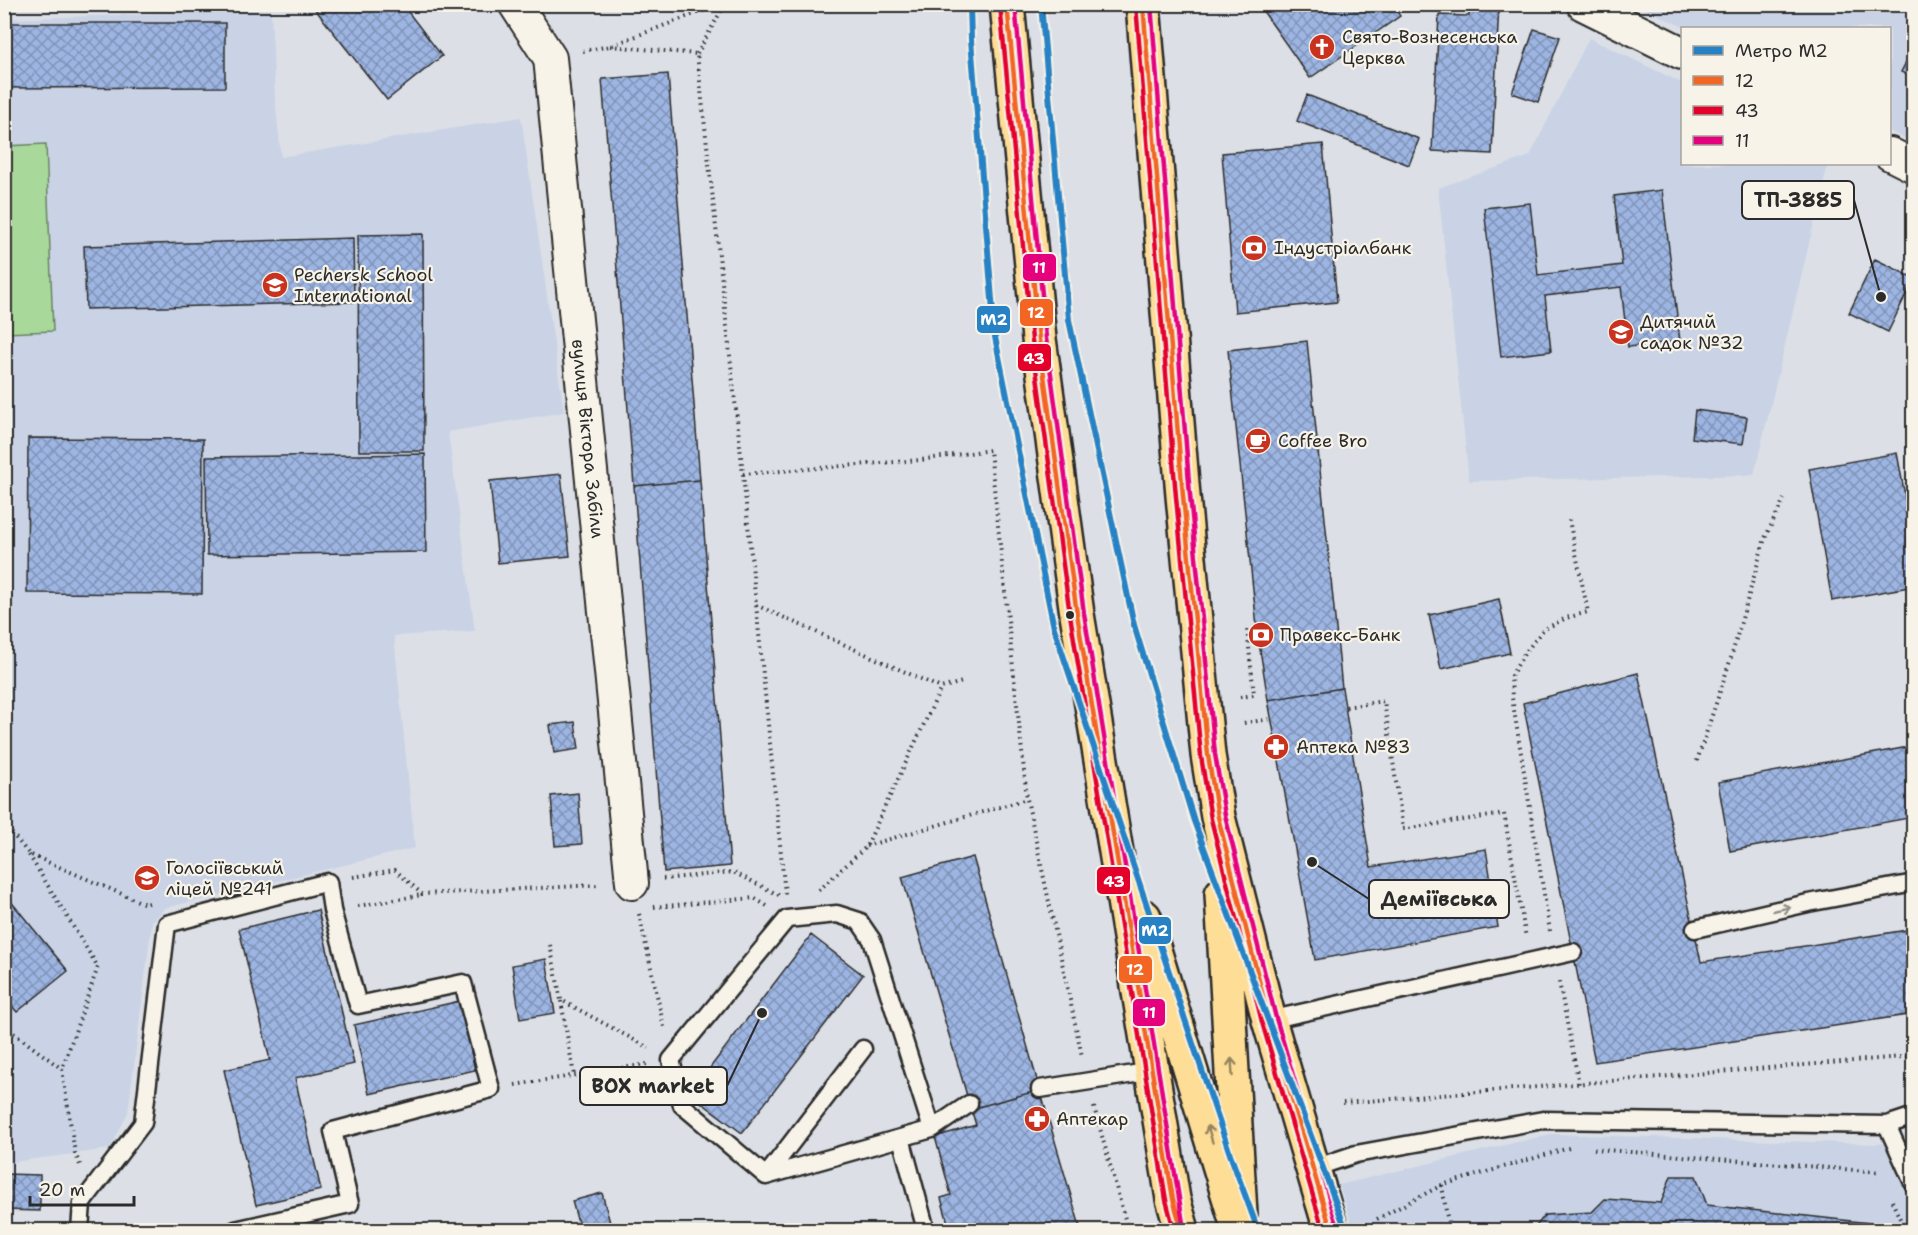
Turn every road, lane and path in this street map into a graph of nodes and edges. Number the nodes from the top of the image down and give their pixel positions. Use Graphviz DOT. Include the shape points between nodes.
graph roads {
  1 [pos="515,4"];
  2 [pos="723,4"];
  3 [pos="1008,4"];
  4 [pos="1143,4"];
  5 [pos="1583,4"];
  6 [pos="610,46"];
  7 [pos="1681,52"];
  8 [pos="697,54"];
  9 [pos="550,58"];
  10 [pos="1891,154"];
  11 [pos="1914,166"];
  12 [pos="743,474"];
  13 [pos="1784,499"];
  14 [pos="1569,520"];
  15 [pos="756,605"];
  16 [pos="1247,629"];
  17 [pos="962,682"];
  18 [pos="941,688"];
  19 [pos="1240,697"];
  20 [pos="1346,707"];
  21 [pos="1271,719"];
  22 [pos="1244,723"];
  23 [pos="1697,761"];
  24 [pos="1103,784"];
  25 [pos="1027,799"];
  26 [pos="1218,817"];
  27 [pos="4,824"];
  28 [pos="866,847"];
  29 [pos="28,854"];
  30 [pos="327,882"];
  31 [pos="1914,883"];
  32 [pos="422,894"];
  33 [pos="635,896"];
  34 [pos="156,902"];
  35 [pos="332,910"];
  36 [pos="787,919"];
  37 [pos="1695,929"];
  38 [pos="550,945"];
  39 [pos="1573,952"];
  40 [pos="1554,957"];
  41 [pos="1530,962"];
  42 [pos="561,1000"];
  43 [pos="1269,1020"];
  44 [pos="4,1026"];
  45 [pos="863,1048"];
  46 [pos="1914,1056"];
  47 [pos="671,1060"];
  48 [pos="62,1069"];
  49 [pos="1153,1071"];
  50 [pos="574,1075"];
  51 [pos="542,1080"];
  52 [pos="1087,1081"];
  53 [pos="1579,1084"];
  54 [pos="1040,1089"];
  55 [pos="1343,1103"];
  56 [pos="969,1104"];
  57 [pos="1914,1116"];
  58 [pos="1887,1125"];
  59 [pos="932,1129"];
  60 [pos="901,1138"];
  61 [pos="1572,1148"];
  62 [pos="1583,1149"];
  63 [pos="1311,1169"];
  64 [pos="766,1176"];
  65 [pos="1884,1182"];
  66 [pos="1442,1185"];
  67 [pos="1914,1185"];
  68 [pos="93,1189"];
  69 [pos="1888,1192"];
  70 [pos="1175,1215"];
  71 [pos="1377,1219"];
  72 [pos="80,1230"];
  73 [pos="235,1230"];
  74 [pos="926,1230"];
  75 [pos="1128,1230"];
  76 [pos="1182,1230"];
  77 [pos="1240,1230"];
  78 [pos="1331,1230"];
  79 [pos="1449,1230"];
  80 [pos="1905,1230"];
  1 -- 9 [label="street, вулиця Віктора Забіли"];
  2 -- 6 [label="path"];
  2 -- 8 [label="path"];
  3 -- 24 [label="main road" via="1039,339"];
  4 -- 26 [label="main road" via="1183,496 1208,755"];
  5 -- 7 [label="street"];
  6 -- 8 [label="path"];
  6 -- 9 [label="path"];
  8 -- 12 [label="path"];
  9 -- 33 [label="street, вулиця Віктора Забіли"];
  10 -- 11 [label="street"];
  12 -- 15 [label="path"];
  12 -- 25 [label="path" via="920,460 990,450"];
  13 -- 23 [label="path" via="1765,538"];
  14 -- 40 [label="path" via="1588,612 1543,630 1511,676"];
  15 -- 18 [label="path"];
  15 -- 33 [label="path" via="786,898 733,872"];
  16 -- 19 [label="path" via="1254,696"];
  17 -- 18 [label="path"];
  18 -- 28 [label="path"];
  20 -- 41 [label="path" via="1384,701 1403,829 1504,814"];
  21 -- 22 [label="path"];
  24 -- 49 [label="main road"];
  77 -- 24 [label="main road, one-way"];
  25 -- 28 [label="path"];
  25 -- 52 [label="path"];
  26 -- 43 [label="main road"];
  77 -- 26 [label="main road, one-way"];
  27 -- 29 [label="path"];
  28 -- 36 [label="path"];
  29 -- 34 [label="path" via="145,904"];
  29 -- 48 [label="path" via="98,967"];
  30 -- 32 [label="path" via="395,870"];
  30 -- 35 [label="lane"];
  30 -- 68 [label="lane" via="167,924 143,1123"];
  37 -- 31 [label="lane, one-way"];
  32 -- 33 [label="path"];
  32 -- 35 [label="path"];
  33 -- 36 [label="path" via="754,898"];
  33 -- 47 [label="path"];
  35 -- 73 [label="lane" via="358,1005 463,983 491,1089 333,1131 350,1204"];
  36 -- 47 [label="lane"];
  36 -- 59 [label="lane" via="837,914 859,921 872,940"];
  38 -- 42 [label="path"];
  39 -- 40 [label="lane"];
  40 -- 41 [label="lane"];
  40 -- 53 [label="path"];
  41 -- 43 [label="lane"];
  42 -- 47 [label="path"];
  42 -- 50 [label="path"];
  43 -- 63 [label="main road"];
  44 -- 48 [label="path"];
  45 -- 64 [label="lane"];
  46 -- 53 [label="path"];
  47 -- 50 [label="path"];
  47 -- 64 [label="lane" via="682,1105"];
  48 -- 68 [label="path" via="75,1154"];
  49 -- 52 [label="lane"];
  49 -- 70 [label="main road"];
  50 -- 51 [label="path"];
  52 -- 54 [label="lane"];
  52 -- 75 [label="path"];
  53 -- 55 [label="path"];
  56 -- 59 [label="lane"];
  57 -- 58 [label="lane"];
  58 -- 63 [label="lane" via="1543,1120 1356,1154"];
  58 -- 67 [label="lane"];
  59 -- 60 [label="lane"];
  60 -- 64 [label="lane"];
  60 -- 74 [label="lane"];
  61 -- 66 [label="path"];
  62 -- 65 [label="path" via="1880,1172"];
  63 -- 78 [label="main road"];
  66 -- 71 [label="path"];
  66 -- 79 [label="path"];
  68 -- 72 [label="lane" via="82,1203"];
  69 -- 80 [label="path"];
  70 -- 76 [label="main road"];
}
